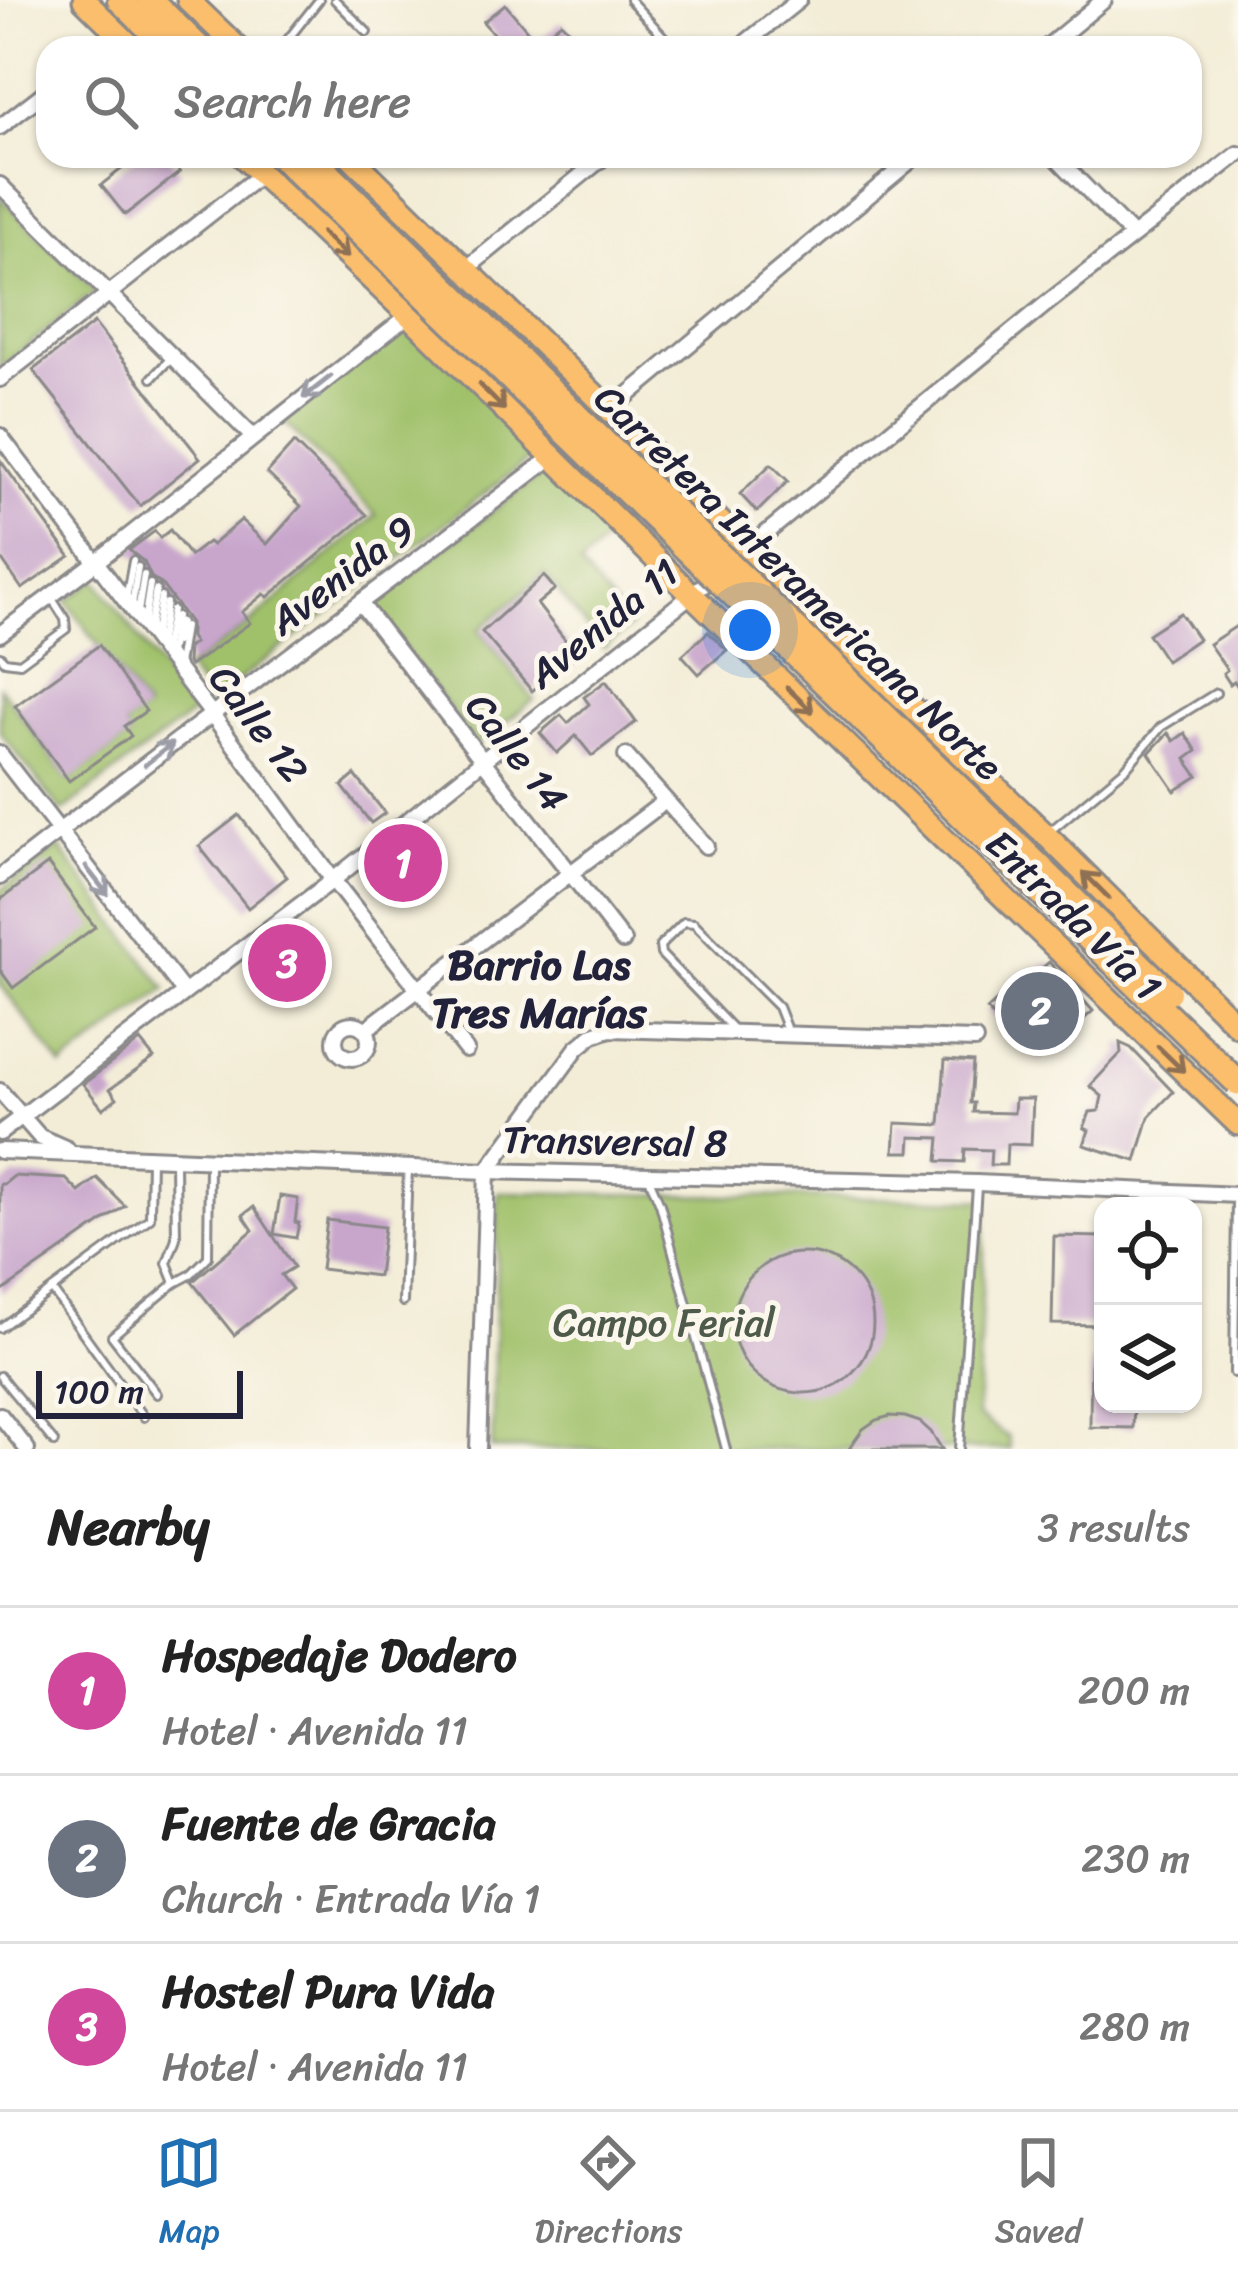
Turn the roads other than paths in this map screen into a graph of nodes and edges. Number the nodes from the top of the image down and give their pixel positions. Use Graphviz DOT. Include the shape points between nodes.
graph roads {
  1 [pos="84,0"];
  2 [pos="120,0"];
  3 [pos="150,0"];
  4 [pos="188,0"];
  5 [pos="320,0"];
  6 [pos="335,0"];
  7 [pos="630,0"];
  8 [pos="799,0"];
  9 [pos="1104,0"];
  10 [pos="367,32"];
  11 [pos="112,36"];
  12 [pos="157,36"];
  13 [pos="187,36"];
  14 [pos="226,36"];
  15 [pos="290,36"];
  16 [pos="663,36"];
  17 [pos="754,36"];
  18 [pos="1060,36"];
  19 [pos="36,99"];
  20 [pos="0,127"];
  21 [pos="1238,154"];
  22 [pos="253,168"];
  23 [pos="293,168"];
  24 [pos="322,168"];
  25 [pos="362,168"];
  26 [pos="590,168"];
  27 [pos="902,168"];
  28 [pos="1067,168"];
  29 [pos="260,175"];
  30 [pos="0,185"];
  31 [pos="1132,235"];
  32 [pos="466,269"];
  33 [pos="109,293"];
  34 [pos="409,315"];
  35 [pos="173,356"];
  36 [pos="152,378"];
  37 [pos="0,380"];
  38 [pos="610,410"];
  39 [pos="0,436"];
  40 [pos="253,437"];
  41 [pos="552,457"];
  42 [pos="747,549"];
  43 [pos="95,562"];
  44 [pos="692,595"];
  45 [pos="50,596"];
  46 [pos="361,604"];
  47 [pos="168,606"];
  48 [pos="0,634"];
  49 [pos="153,637"];
  50 [pos="0,656"];
  51 [pos="1216,694"];
  52 [pos="211,713"];
  53 [pos="0,754"];
  54 [pos="626,756"];
  55 [pos="482,762"];
  56 [pos="664,802"];
  57 [pos="58,832"];
  58 [pos="1046,835"];
  59 [pos="706,846"];
  60 [pos="570,872"];
  61 [pos="0,877"];
  62 [pos="333,880"];
  63 [pos="622,941"];
  64 [pos="417,989"];
  65 [pos="184,992"];
  66 [pos="1238,1026"];
  67 [pos="365,1030"];
  68 [pos="735,1032"];
  69 [pos="788,1034"];
  70 [pos="975,1040"];
  71 [pos="466,1050"];
  72 [pos="1238,1060"];
  73 [pos="1238,1083"];
  74 [pos="0,1091"];
  75 [pos="20,1117"];
  76 [pos="1238,1124"];
  77 [pos="0,1133"];
  78 [pos="0,1151"];
  79 [pos="79,1154"];
  80 [pos="151,1157"];
  81 [pos="176,1158"];
  82 [pos="209,1160"];
  83 [pos="408,1168"];
  84 [pos="487,1171"];
  85 [pos="647,1174"];
  86 [pos="977,1183"];
  87 [pos="1235,1193"];
  88 [pos="175,1283"];
  89 [pos="52,1290"];
  90 [pos="403,1302"];
  91 [pos="0,1328"];
  92 [pos="1234,1372"];
  93 [pos="0,1376"];
  94 [pos="157,1394"];
  95 [pos="0,1415"];
  96 [pos="144,1417"];
  97 [pos="54,1442"];
  98 [pos="27,1449"];
  99 [pos="478,1449"];
  100 [pos="726,1449"];
  101 [pos="959,1449"];
  1 -- 11 [label="main road"];
  2 -- 12 [label="highway"];
  3 -- 13 [label="highway"];
  4 -- 14 [label="main road"];
  5 -- 15 [label="lane"];
  6 -- 10 [label="lane"];
  7 -- 16 [label="lane"];
  8 -- 17 [label="street"];
  9 -- 18 [label="street"];
  19 -- 20 [label="street"];
  21 -- 31 [label="street, Avenida 11"];
  22 -- 29 [label="main road, Entrada Vía 1"];
  23 -- 73 [label="highway, Carretera Interamericana Norte, bridge"];
  24 -- 72 [label="highway, Carretera Interamericana Norte, bridge"];
  25 -- 32 [label="main road"];
  26 -- 32 [label="street"];
  27 -- 38 [label="street"];
  28 -- 31 [label="street"];
  29 -- 33 [label="street"];
  29 -- 34 [label="main road, Entrada Vía 1, one-way"];
  30 -- 33 [label="street"];
  31 -- 42 [label="street, Avenida 11"];
  32 -- 38 [label="main road"];
  33 -- 35 [label="street"];
  33 -- 37 [label="street"];
  34 -- 40 [label="street, one-way"];
  34 -- 41 [label="main road, Entrada Vía 1, one-way"];
  35 -- 36 [label="lane"];
  35 -- 40 [label="street"];
  38 -- 42 [label="main road"];
  39 -- 43 [label="street, Calle 12"];
  40 -- 43 [label="street"];
  41 -- 44 [label="main road, Entrada Vía 1"];
  41 -- 46 [label="street, Avenida 9"];
  42 -- 44 [label="street, Avenida 11"];
  42 -- 58 [label="main road"];
  43 -- 45 [label="street"];
  43 -- 49 [label="street, Calle 12"];
  44 -- 55 [label="street, Avenida 11"];
  44 -- 76 [label="main road, Entrada Vía 1, one-way"];
  45 -- 48 [label="street"];
  45 -- 50 [label="lane" via="66,629 20,663"];
  46 -- 52 [label="street, Avenida 9"];
  46 -- 55 [label="street, Calle 14"];
  47 -- 49 [label="lane"];
  47 -- 49 [label="lane"];
  47 -- 49 [label="lane"];
  47 -- 49 [label="lane"];
  49 -- 49 [label="lane" via="138,568"];
  49 -- 52 [label="street, Calle 12"];
  51 -- 58 [label="lane" via="1161,727 1126,769"];
  57 -- 52 [label="street, Avenida 9, one-way"];
  52 -- 62 [label="street, Calle 12"];
  53 -- 57 [label="street"];
  54 -- 56 [label="street"];
  55 -- 60 [label="street, Calle 14"];
  55 -- 62 [label="street, Avenida 11"];
  56 -- 59 [label="street"];
  56 -- 60 [label="street"];
  57 -- 61 [label="street, Avenida 9"];
  57 -- 65 [label="street, one-way"];
  66 -- 58 [label="main road, one-way"];
  60 -- 63 [label="street, Calle 14"];
  60 -- 64 [label="street"];
  62 -- 64 [label="street, Calle 12"];
  62 -- 65 [label="street, Avenida 11"];
  64 -- 67 [label="street"];
  64 -- 71 [label="street, Calle 12"];
  65 -- 75 [label="street, Avenida 11"];
  68 -- 69 [label="street"];
  68 -- 69 [label="lane" via="661,954 684,922 778,1006"];
  68 -- 84 [label="street" via="593,1034"];
  69 -- 70 [label="street"];
  74 -- 75 [label="street"];
  75 -- 77 [label="street, Avenida 11"];
  75 -- 79 [label="street" via="40,1137"];
  78 -- 79 [label="street, Transversal 8"];
  79 -- 80 [label="street, Transversal 8"];
  80 -- 81 [label="street, Transversal 8"];
  80 -- 89 [label="lane" via="150,1217"];
  81 -- 82 [label="street, Transversal 8"];
  81 -- 88 [label="lane" via="176,1238 167,1263"];
  82 -- 83 [label="street, Transversal 8"];
  82 -- 88 [label="lane" via="208,1257"];
  83 -- 84 [label="street, Transversal 8"];
  83 -- 90 [label="lane"];
  84 -- 85 [label="street, Transversal 8"];
  84 -- 99 [label="street"];
  85 -- 86 [label="street, Transversal 8"];
  85 -- 100 [label="lane"];
  86 -- 87 [label="street, Transversal 8"];
  86 -- 101 [label="lane"];
  87 -- 92 [label="lane"];
  88 -- 94 [label="lane" via="112,1336"];
  89 -- 91 [label="lane"];
  89 -- 96 [label="lane"];
  93 -- 97 [label="lane"];
  95 -- 98 [label="street"];
}
